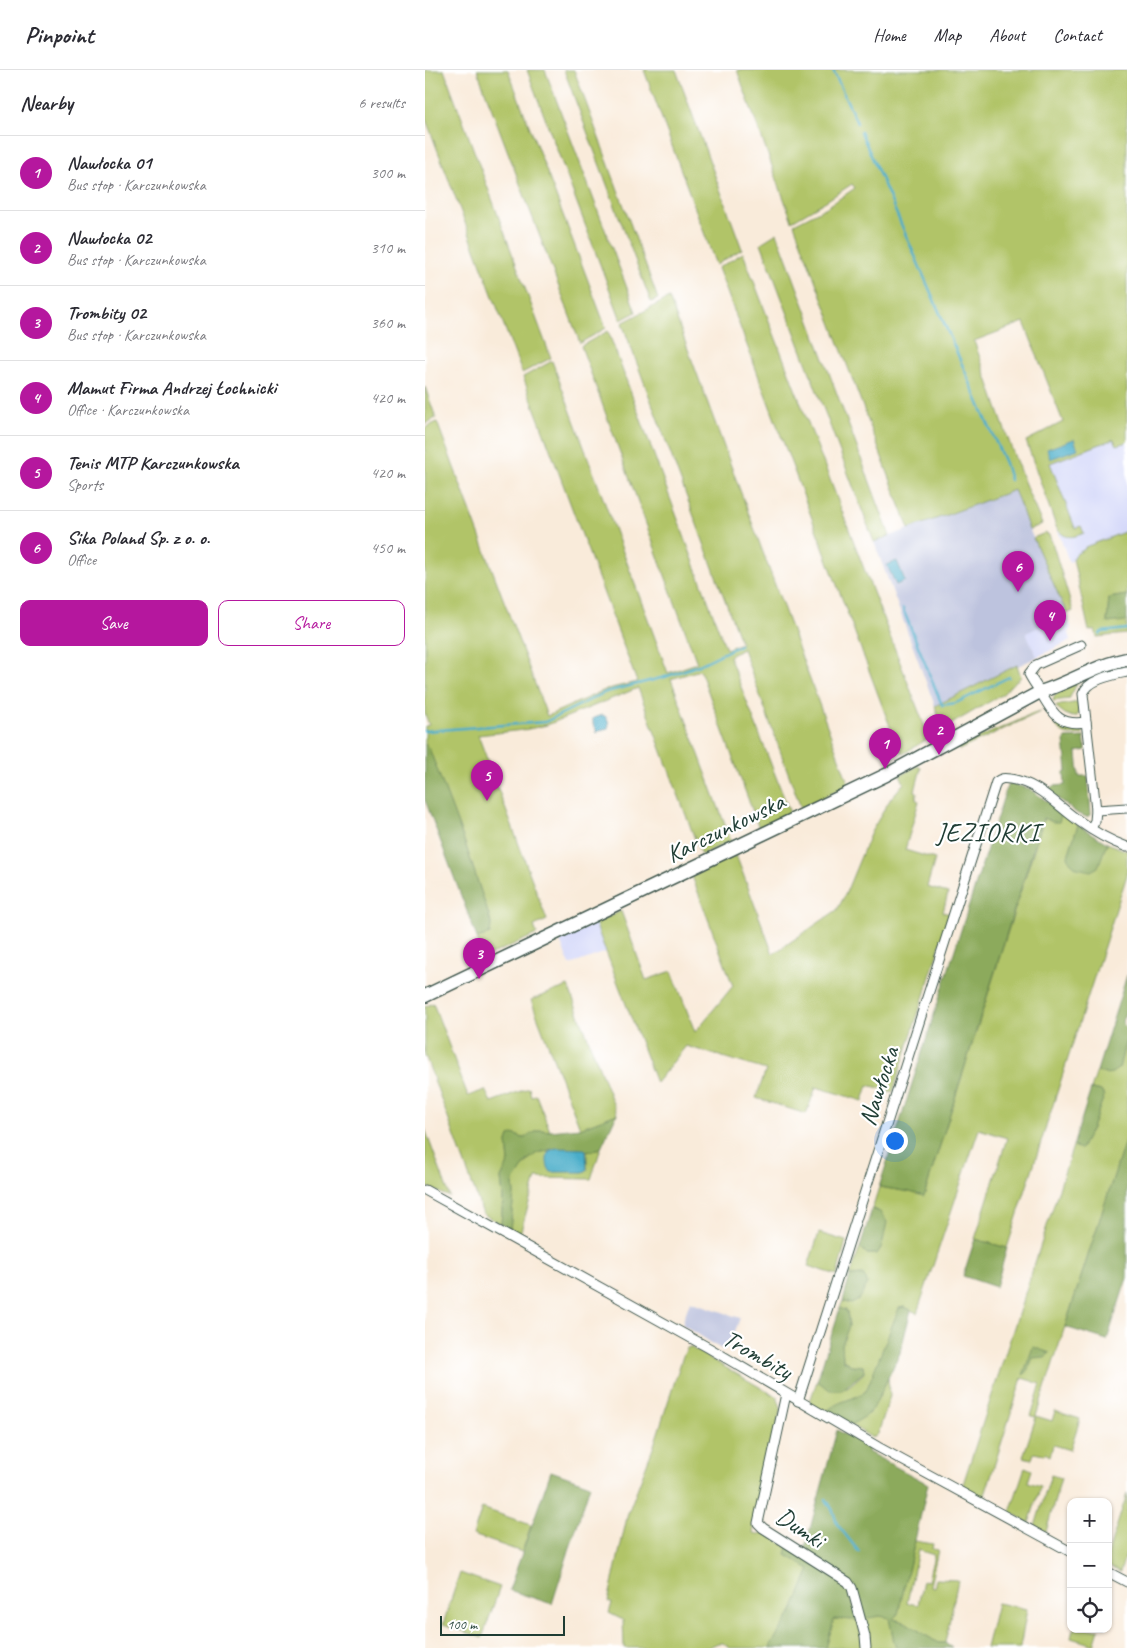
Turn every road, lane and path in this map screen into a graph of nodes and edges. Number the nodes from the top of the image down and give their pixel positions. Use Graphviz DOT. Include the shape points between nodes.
graph roads {
  1 [pos="1081,645"];
  2 [pos="1127,655"];
  3 [pos="1127,659"];
  4 [pos="1127,672"];
  5 [pos="1040,692"];
  6 [pos="1086,722"];
  7 [pos="1127,808"];
  8 [pos="1096,810"];
  9 [pos="1091,828"];
  10 [pos="1127,847"];
  11 [pos="425,996"];
  12 [pos="425,1190"];
  13 [pos="786,1394"];
  14 [pos="798,1401"];
  15 [pos="1067,1550"];
  16 [pos="1112,1574"];
  17 [pos="1127,1582"];
  18 [pos="866,1648"];
  1 -- 5 [label="street" via="1031,669 1029,674"];
  2 -- 5 [label="street, Karczunkowska" via="1075,670 1049,683"];
  3 -- 5 [label="street, Karczunkowska" via="1099,666"];
  4 -- 6 [label="street" via="1096,681 1085,689"];
  5 -- 6 [label="street" via="1053,713 1062,720 1074,724"];
  5 -- 11 [label="street, Karczunkowska" via="886,775"];
  6 -- 8 [label="street"];
  7 -- 8 [label="street"];
  8 -- 9 [label="street"];
  9 -- 10 [label="street"];
  9 -- 14 [label="street, Nawłocka" via="1028,783 1004,778 996,782"];
  12 -- 13 [label="street, Trombity"];
  13 -- 14 [label="street, Trombity"];
  13 -- 18 [label="street, Dumki" via="758,1523 848,1582"];
  14 -- 15 [label="street, Trombity"];
  16 -- 17 [label="street"];
}
